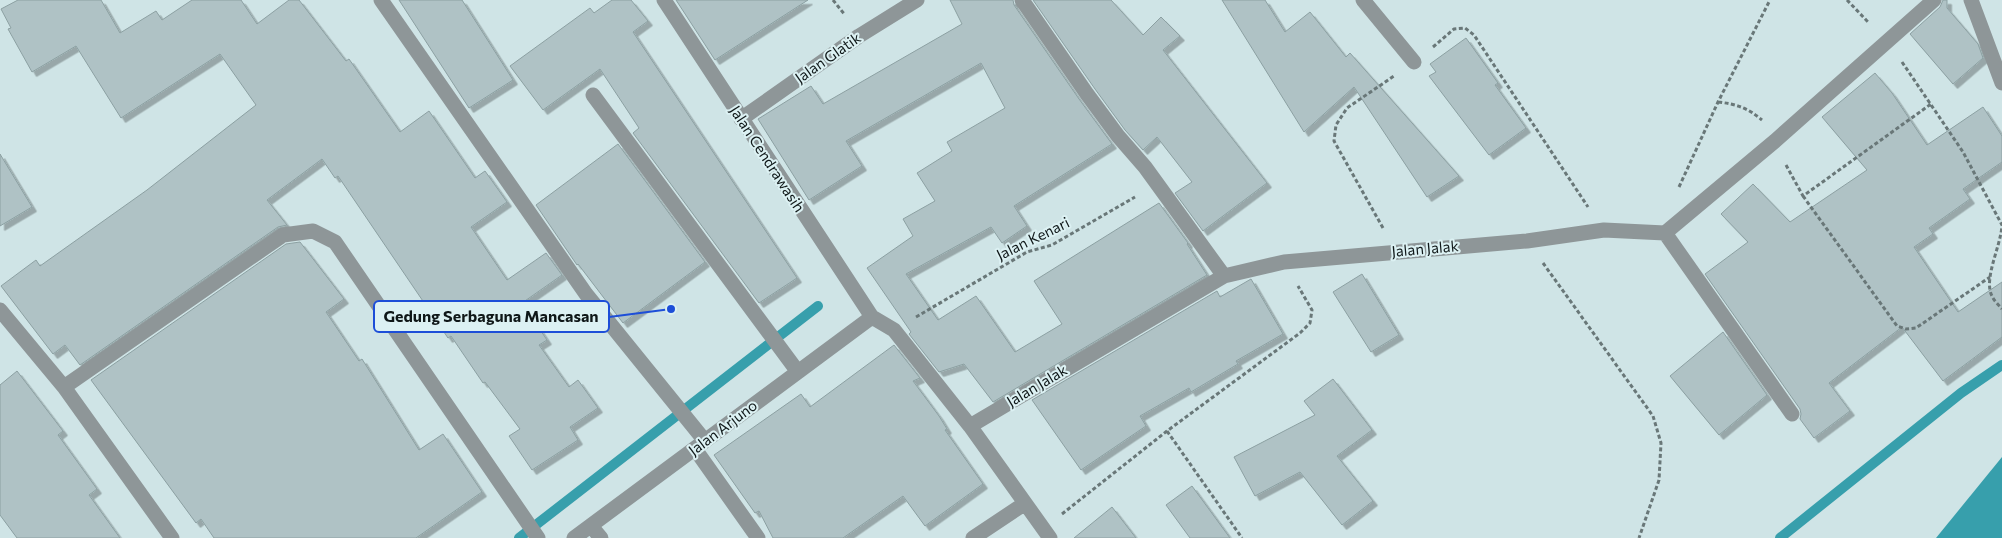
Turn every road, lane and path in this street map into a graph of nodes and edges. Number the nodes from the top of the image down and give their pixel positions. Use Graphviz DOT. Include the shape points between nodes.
graph roads {
  1 [pos="381,0"];
  2 [pos="664,0"];
  3 [pos="917,0"];
  4 [pos="1022,0"];
  5 [pos="1363,0"];
  6 [pos="1770,0"];
  7 [pos="1847,0"];
  8 [pos="1934,0"];
  9 [pos="1971,0"];
  10 [pos="1886,42"];
  11 [pos="1414,62"];
  12 [pos="2002,84"];
  13 [pos="593,95"];
  14 [pos="1931,104"];
  15 [pos="740,119"];
  16 [pos="1783,160"];
  17 [pos="1157,184"];
  18 [pos="1676,194"];
  19 [pos="1804,196"];
  20 [pos="1604,230"];
  21 [pos="1665,233"];
  22 [pos="1527,240"];
  23 [pos="1396,252"];
  24 [pos="1284,262"];
  25 [pos="1224,276"];
  26 [pos="1990,278"];
  27 [pos="2002,309"];
  28 [pos="0,310"];
  29 [pos="872,317"];
  30 [pos="894,330"];
  31 [pos="798,372"];
  32 [pos="64,387"];
  33 [pos="1792,414"];
  34 [pos="970,426"];
  35 [pos="1167,431"];
  36 [pos="700,445"];
  37 [pos="1024,504"];
  38 [pos="596,532"];
  39 [pos="1046,532"];
  40 [pos="535,533"];
  41 [pos="172,538"];
  42 [pos="574,538"];
  43 [pos="758,538"];
  44 [pos="973,538"];
  45 [pos="1242,538"];
  46 [pos="1638,538"];
  1 -- 36 [label="street" via="586,294"];
  2 -- 15 [label="street, Jalan Cendrawasih"];
  3 -- 15 [label="street, Jalan Glatik"];
  4 -- 17 [label="street" via="1092,101"];
  5 -- 11 [label="street"];
  6 -- 18 [label="path"];
  7 -- 10 [label="path"];
  8 -- 10 [label="street"];
  9 -- 12 [label="street"];
  10 -- 14 [label="path"];
  10 -- 21 [label="street"];
  11 -- 20 [label="path" via="1454,29 1465,28 1474,35"];
  11 -- 23 [label="path" via="1346,108 1336,125 1334,141"];
  13 -- 31 [label="street"];
  14 -- 19 [label="path"];
  14 -- 26 [label="path" via="1963,152 2002,226 2002,238"];
  15 -- 29 [label="street, Jalan Cendrawasih"];
  16 -- 19 [label="path"];
  17 -- 25 [label="street"];
  17 -- 30 [label="path, Jalan Kenari" via="1052,245 1026,252"];
  19 -- 26 [label="path" via="1897,326 1916,328"];
  20 -- 21 [label="street, Jalan Jalak"];
  20 -- 22 [label="street, Jalan Jalak"];
  21 -- 33 [label="street"];
  22 -- 23 [label="street, Jalan Jalak"];
  22 -- 46 [label="path" via="1653,416 1661,443 1659,480"];
  23 -- 24 [label="street, Jalan Jalak"];
  24 -- 25 [label="street, Jalan Jalak"];
  24 -- 35 [label="path" via="1312,310 1310,322 1300,333"];
  25 -- 34 [label="street, Jalan Jalak"];
  26 -- 27 [label="path" via="1991,296"];
  28 -- 32 [label="street"];
  29 -- 30 [label="street"];
  29 -- 31 [label="street, Jalan Arjuno"];
  30 -- 34 [label="street"];
  31 -- 36 [label="street, Jalan Arjuno"];
  32 -- 40 [label="street" via="283,235 314,231 335,242"];
  32 -- 41 [label="street"];
  34 -- 37 [label="street"];
  35 -- 39 [label="path"];
  35 -- 45 [label="path"];
  36 -- 38 [label="street, Jalan Arjuno"];
  36 -- 43 [label="street"];
  37 -- 39 [label="street"];
  37 -- 44 [label="street"];
  38 -- 42 [label="street, Jalan Arjuno"];
}
